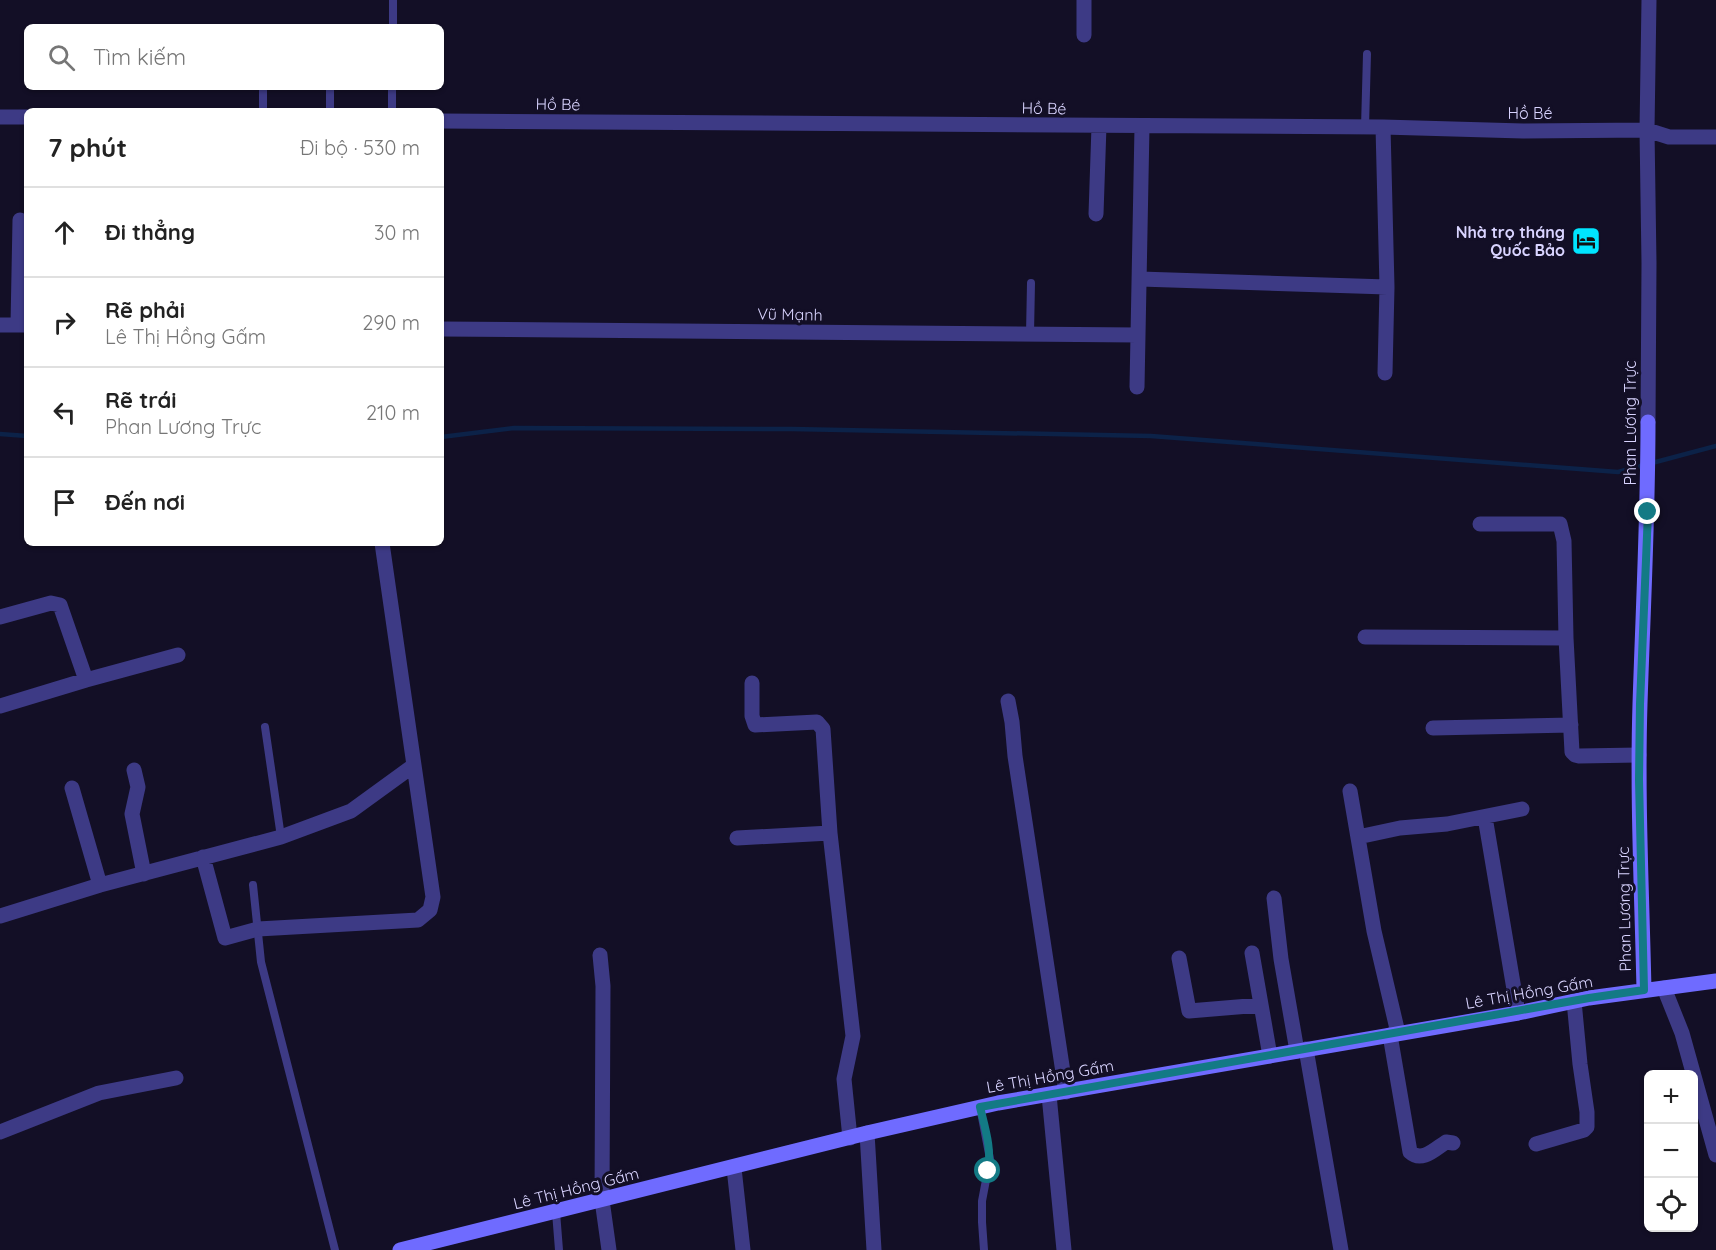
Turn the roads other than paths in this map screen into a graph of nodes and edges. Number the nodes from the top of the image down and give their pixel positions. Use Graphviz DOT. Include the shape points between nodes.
graph roads {
  1 [pos="393,0"];
  2 [pos="1084,0"];
  3 [pos="1649,0"];
  4 [pos="393,24"];
  5 [pos="1084,35"];
  6 [pos="1367,54"];
  7 [pos="264,90"];
  8 [pos="330,90"];
  9 [pos="392,90"];
  10 [pos="262,108"];
  11 [pos="330,108"];
  12 [pos="392,108"];
  13 [pos="0,117"];
  14 [pos="24,117"];
  15 [pos="444,121"];
  16 [pos="1098,126"];
  17 [pos="1142,127"];
  18 [pos="1365,128"];
  19 [pos="1383,128"];
  20 [pos="1647,130"];
  21 [pos="1716,137"];
  22 [pos="1096,214"];
  23 [pos="21,220"];
  24 [pos="1140,279"];
  25 [pos="1031,283"];
  26 [pos="1388,287"];
  27 [pos="0,325"];
  28 [pos="23,325"];
  29 [pos="444,329"];
  30 [pos="1030,334"];
  31 [pos="1138,335"];
  32 [pos="1385,373"];
  33 [pos="1137,387"];
  34 [pos="1648,422"];
  35 [pos="1480,524"];
  36 [pos="382,546"];
  37 [pos="0,617"];
  38 [pos="1365,638"];
  39 [pos="1566,638"];
  40 [pos="178,654"];
  41 [pos="86,680"];
  42 [pos="752,683"];
  43 [pos="1008,701"];
  44 [pos="0,706"];
  45 [pos="1571,725"];
  46 [pos="265,727"];
  47 [pos="1432,728"];
  48 [pos="1639,755"];
  49 [pos="413,766"];
  50 [pos="134,770"];
  51 [pos="72,788"];
  52 [pos="1350,791"];
  53 [pos="1522,809"];
  54 [pos="1485,818"];
  55 [pos="830,833"];
  56 [pos="281,837"];
  57 [pos="1358,837"];
  58 [pos="737,838"];
  59 [pos="203,857"];
  60 [pos="144,874"];
  61 [pos="100,885"];
  62 [pos="254,885"];
  63 [pos="1274,898"];
  64 [pos="0,916"];
  65 [pos="258,929"];
  66 [pos="1252,953"];
  67 [pos="600,955"];
  68 [pos="1179,958"];
  69 [pos="1716,981"];
  70 [pos="1664,988"];
  71 [pos="1644,990"];
  72 [pos="1574,1001"];
  73 [pos="1261,1005"];
  74 [pos="1518,1012"];
  75 [pos="1394,1034"];
  76 [pos="1301,1050"];
  77 [pos="1270,1056"];
  78 [pos="176,1078"];
  79 [pos="1066,1092"];
  80 [pos="1049,1095"];
  81 [pos="980,1107"];
  82 [pos="0,1132"];
  83 [pos="867,1133"];
  84 [pos="850,1138"];
  85 [pos="1453,1143"];
  86 [pos="1536,1144"];
  87 [pos="1716,1155"];
  88 [pos="734,1168"];
  89 [pos="602,1200"];
  90 [pos="556,1212"];
  91 [pos="409,1249"];
  92 [pos="335,1250"];
  93 [pos="559,1250"];
  94 [pos="609,1250"];
  95 [pos="743,1250"];
  96 [pos="874,1250"];
  97 [pos="984,1250"];
  98 [pos="1064,1250"];
  99 [pos="1341,1250"];
  1 -- 4 [label="lane"];
  2 -- 5 [label="street"];
  3 -- 20 [label="street, Phan Lương Trực"];
  6 -- 18 [label="lane"];
  7 -- 10 [label="lane"];
  8 -- 11 [label="lane"];
  9 -- 12 [label="lane"];
  13 -- 14 [label="street"];
  15 -- 16 [label="street, Hồ Bé"];
  16 -- 17 [label="street, Hồ Bé"];
  16 -- 22 [label="street"];
  17 -- 18 [label="street, Hồ Bé"];
  17 -- 24 [label="street"];
  18 -- 19 [label="street, Hồ Bé"];
  19 -- 20 [label="street, Hồ Bé"];
  19 -- 26 [label="street"];
  20 -- 21 [label="street, Hồ Bé" via="1669,137"];
  20 -- 34 [label="street, Phan Lương Trực"];
  23 -- 28 [label="street"];
  24 -- 26 [label="street"];
  24 -- 31 [label="street"];
  25 -- 30 [label="lane"];
  26 -- 32 [label="street"];
  27 -- 28 [label="street"];
  29 -- 30 [label="street, Vũ Mạnh"];
  30 -- 31 [label="street, Vũ Mạnh"];
  31 -- 33 [label="street"];
  34 -- 48 [label="main road, Phan Lương Trực"];
  35 -- 39 [label="street" via="1560,524 1564,541"];
  36 -- 49 [label="street"];
  37 -- 41 [label="street" via="51,603 60,605"];
  38 -- 39 [label="street"];
  39 -- 45 [label="street"];
  40 -- 41 [label="street"];
  41 -- 44 [label="street"];
  42 -- 55 [label="street" via="755,724 821,725"];
  43 -- 79 [label="street"];
  45 -- 47 [label="street"];
  45 -- 48 [label="street" via="1575,755"];
  46 -- 56 [label="lane"];
  48 -- 71 [label="main road, Phan Lương Trực"];
  49 -- 56 [label="street" via="351,811"];
  49 -- 65 [label="street" via="434,897 425,915 418,920"];
  50 -- 60 [label="street" via="138,787 132,814"];
  51 -- 61 [label="street"];
  52 -- 57 [label="street"];
  53 -- 54 [label="street"];
  54 -- 57 [label="street"];
  54 -- 74 [label="street"];
  55 -- 58 [label="street"];
  55 -- 84 [label="street" via="853,1036 844,1079"];
  56 -- 59 [label="street"];
  57 -- 75 [label="street"];
  59 -- 60 [label="street"];
  59 -- 65 [label="street" via="225,938"];
  60 -- 61 [label="street"];
  61 -- 64 [label="street"];
  62 -- 65 [label="lane"];
  63 -- 76 [label="street" via="1281,959"];
  65 -- 92 [label="lane" via="261,962"];
  66 -- 73 [label="street"];
  67 -- 89 [label="street"];
  68 -- 73 [label="street" via="1189,1011"];
  69 -- 70 [label="main road, Lê Thị Hồng Gấm"];
  70 -- 71 [label="main road, Lê Thị Hồng Gấm"];
  70 -- 87 [label="street" via="1682,1033"];
  71 -- 72 [label="main road, Lê Thị Hồng Gấm"];
  72 -- 74 [label="main road, Lê Thị Hồng Gấm"];
  72 -- 86 [label="street" via="1587,1127"];
  73 -- 77 [label="street"];
  74 -- 75 [label="main road, Lê Thị Hồng Gấm"];
  75 -- 76 [label="main road, Lê Thị Hồng Gấm"];
  75 -- 85 [label="street" via="1410,1152 1421,1157 1446,1142"];
  76 -- 77 [label="main road, Lê Thị Hồng Gấm"];
  76 -- 99 [label="street"];
  77 -- 79 [label="main road, Lê Thị Hồng Gấm"];
  78 -- 82 [label="street" via="99,1093"];
  79 -- 80 [label="main road, Lê Thị Hồng Gấm"];
  80 -- 81 [label="main road, Lê Thị Hồng Gấm"];
  80 -- 98 [label="street"];
  81 -- 83 [label="main road, Lê Thị Hồng Gấm"];
  81 -- 97 [label="lane" via="990,1160 982,1201"];
  83 -- 84 [label="main road, Lê Thị Hồng Gấm"];
  83 -- 96 [label="street"];
  84 -- 88 [label="main road, Lê Thị Hồng Gấm"];
  88 -- 89 [label="main road, Lê Thị Hồng Gấm"];
  88 -- 95 [label="street"];
  89 -- 90 [label="main road, Lê Thị Hồng Gấm"];
  89 -- 94 [label="street"];
  90 -- 91 [label="main road, Lê Thị Hồng Gấm"];
  90 -- 93 [label="lane"];
}
